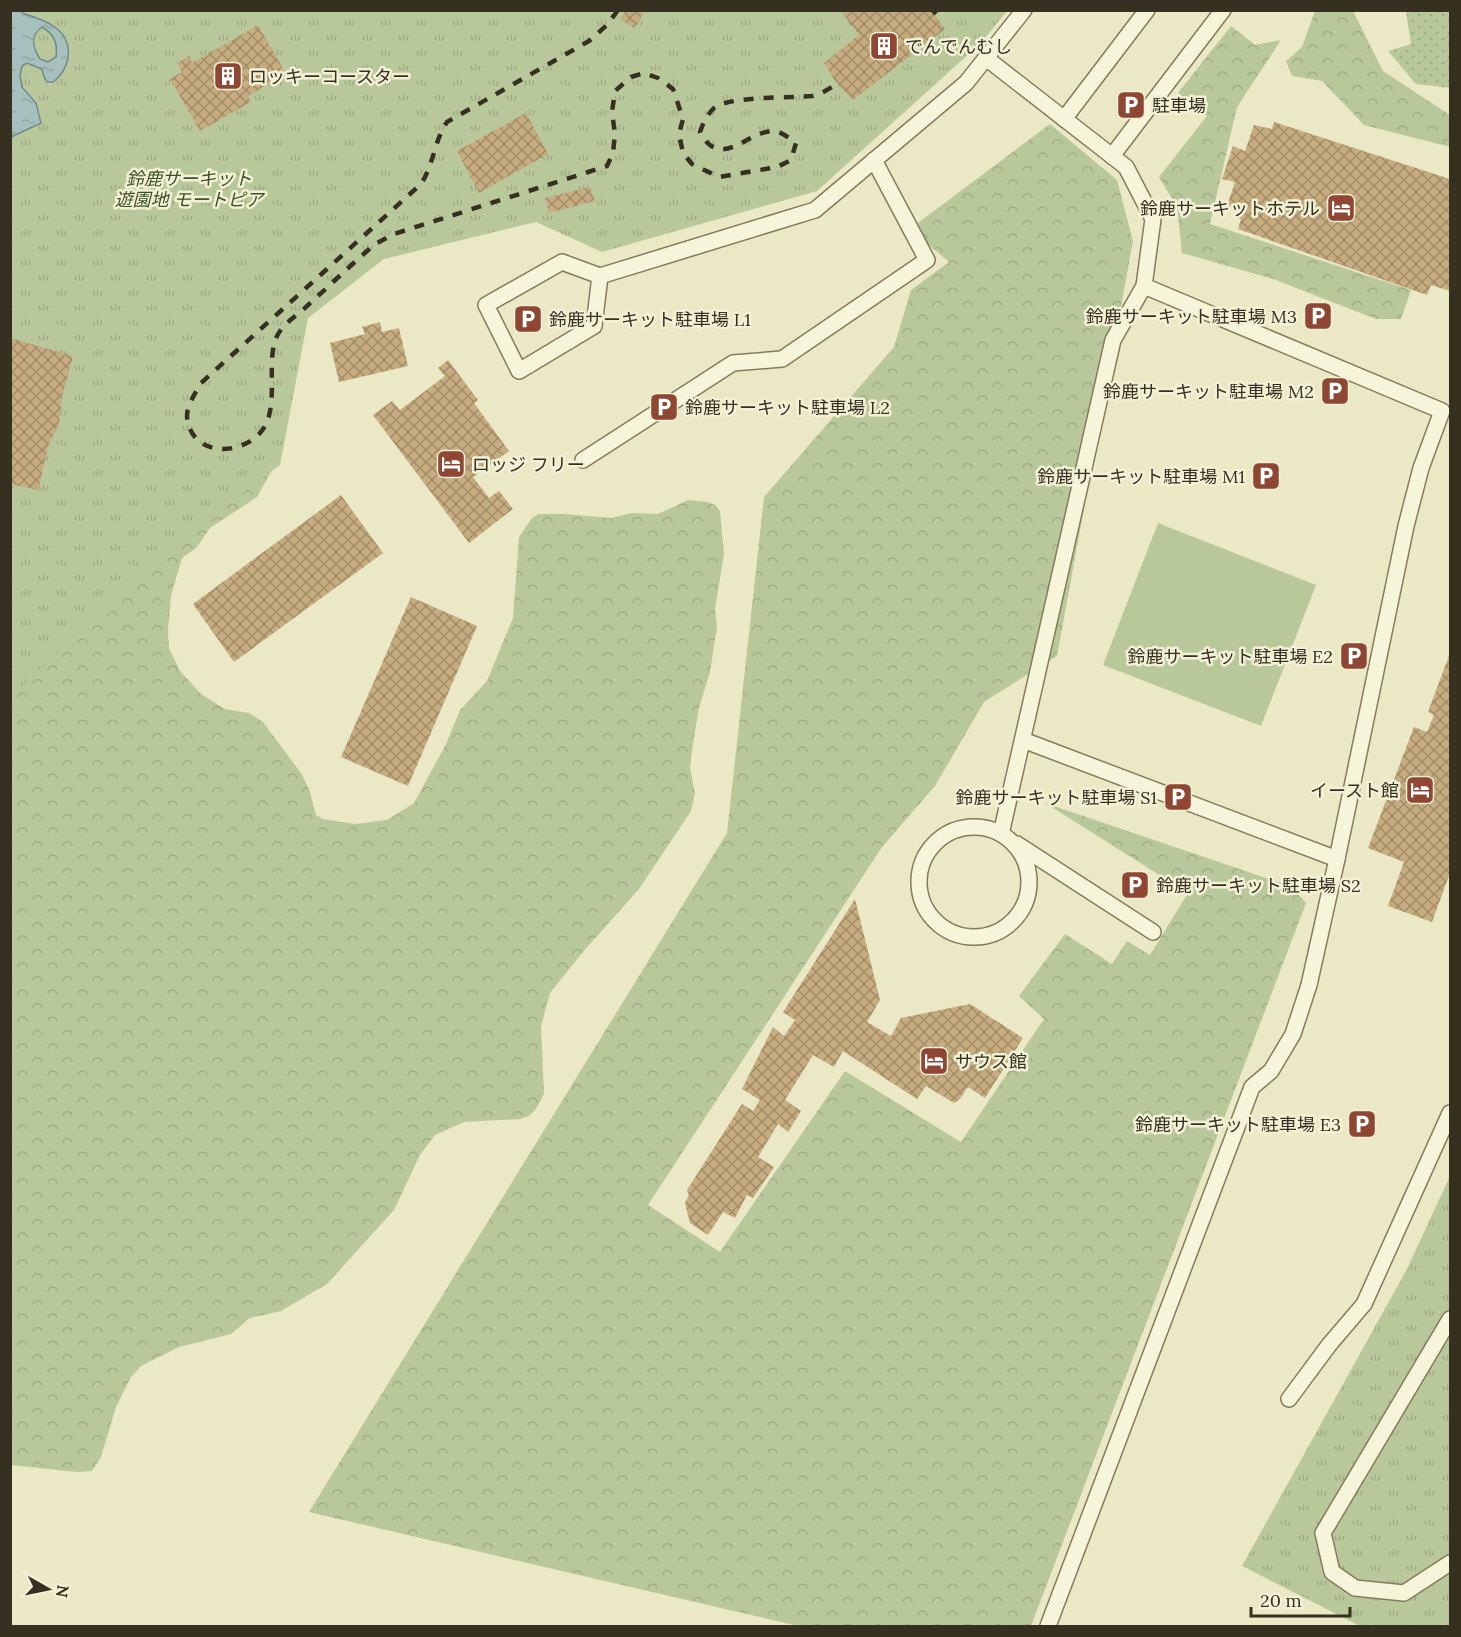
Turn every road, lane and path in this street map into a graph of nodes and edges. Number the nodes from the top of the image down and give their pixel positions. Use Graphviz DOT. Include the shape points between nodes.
graph roads {
  1 [pos="1024,10"];
  2 [pos="1147,10"];
  3 [pos="1223,10"];
  4 [pos="986,58"];
  5 [pos="1064,119"];
  6 [pos="1112,156"];
  7 [pos="874,160"];
  8 [pos="600,276"];
  9 [pos="1144,286"];
  10 [pos="1446,416"];
  11 [pos="583,460"];
  12 [pos="1023,740"];
  13 [pos="1005,837"];
  14 [pos="1337,859"];
  15 [pos="1153,932"];
  16 [pos="1450,1113"];
  17 [pos="1450,1319"];
  18 [pos="1289,1399"];
  19 [pos="1450,1563"];
  20 [pos="1048,1626"];
  1 -- 4 [label="lane"];
  2 -- 5 [label="lane"];
  3 -- 6 [label="lane"];
  4 -- 5 [label="lane"];
  4 -- 7 [label="lane" via="966,84"];
  5 -- 6 [label="lane"];
  6 -- 9 [label="lane" via="1126,167 1153,219"];
  7 -- 8 [label="lane" via="815,210"];
  7 -- 11 [label="lane" via="927,260 782,358 733,363"];
  8 -- 8 [label="lane" via="594,326 519,371 486,305 562,262"];
  9 -- 10 [label="lane"];
  9 -- 12 [label="lane" via="1113,340"];
  10 -- 14 [label="lane" via="1421,468 1406,526"];
  12 -- 13 [label="lane"];
  12 -- 14 [label="lane"];
  13 -- 13 [label="lane" via="976,827 958,829 930,849 922,864 921,899 929,915 943,928 960,936 979,938 998,933 1013,922 1024,906 1030,888 1028,869 1020,852"];
  13 -- 15 [label="lane"];
  14 -- 20 [label="lane" via="1309,985 1293,1034 1271,1071 1252,1087"];
  16 -- 18 [label="lane" via="1364,1304"];
  17 -- 19 [label="lane" via="1323,1533 1332,1572 1355,1588 1404,1593"];
}
